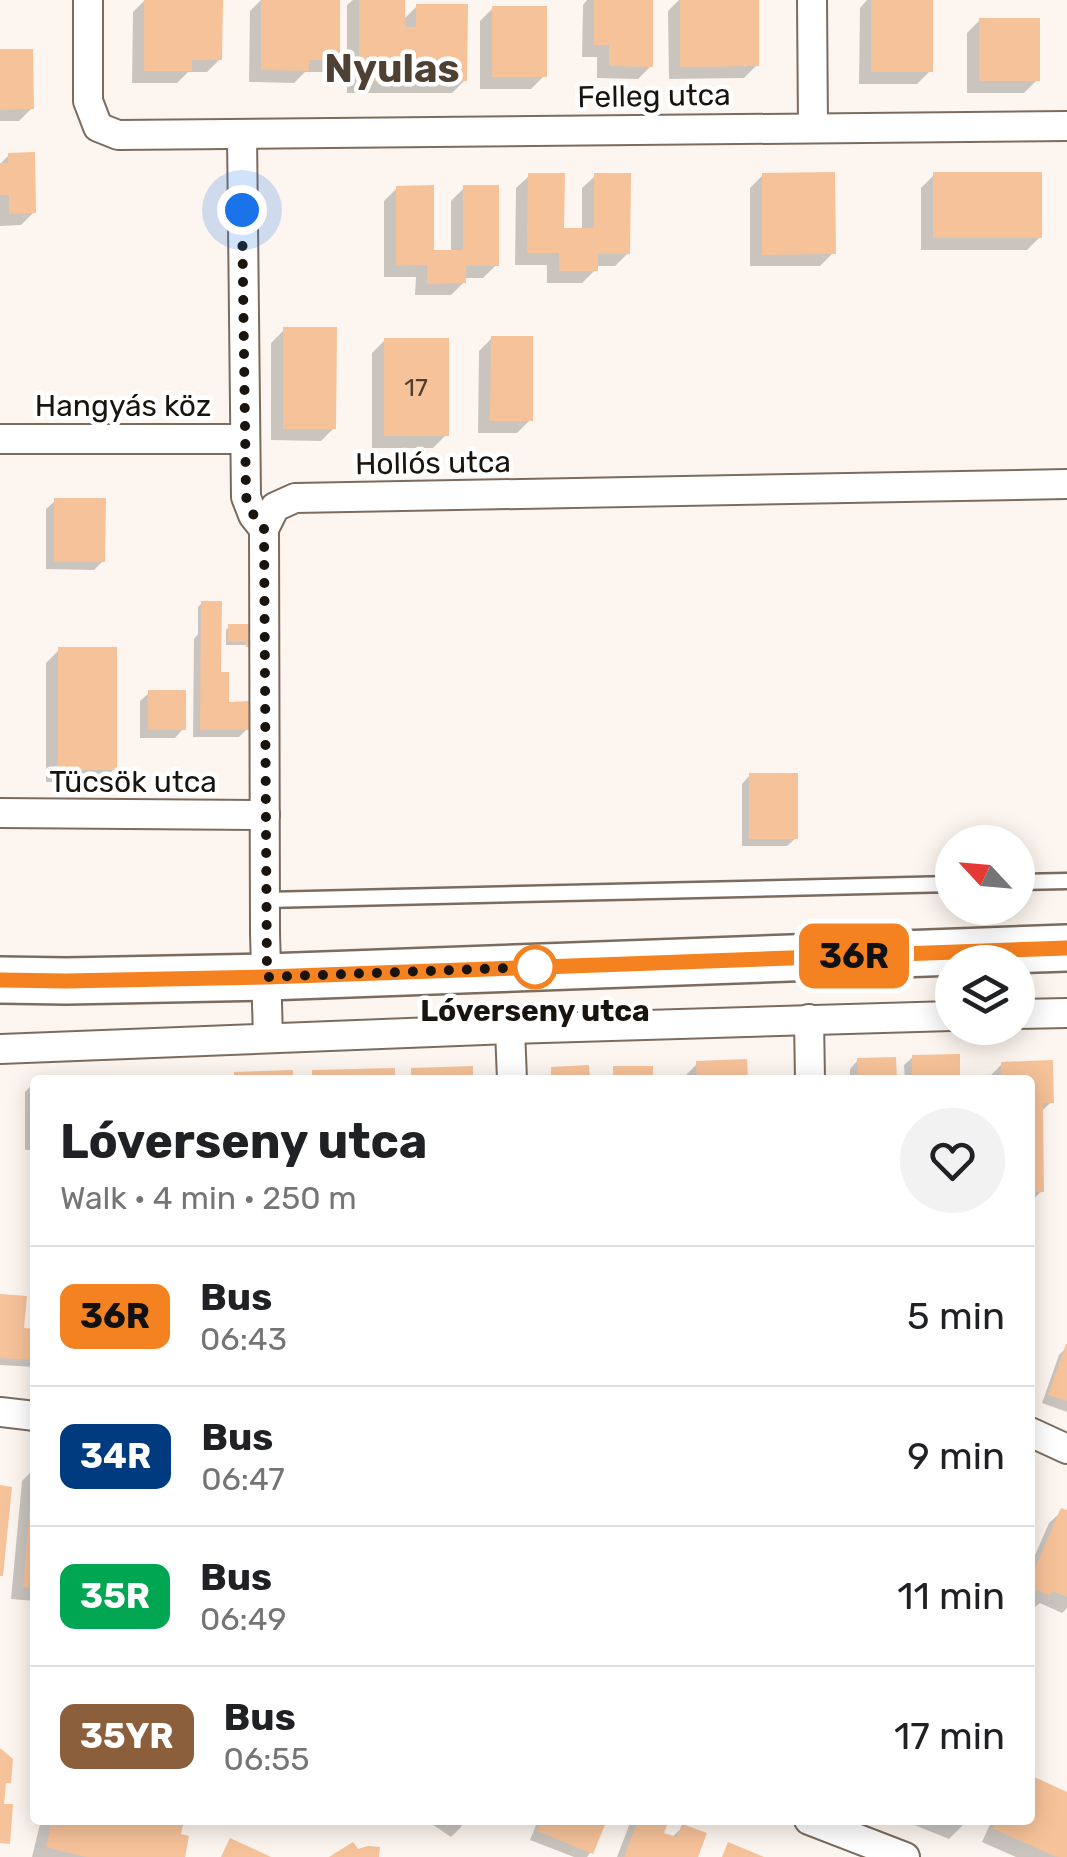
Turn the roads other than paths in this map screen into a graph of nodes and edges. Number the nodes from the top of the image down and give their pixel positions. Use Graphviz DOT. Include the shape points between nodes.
graph roads {
  1 [pos="88,0"];
  2 [pos="812,0"];
  3 [pos="812,126"];
  4 [pos="1067,126"];
  5 [pos="242,134"];
  6 [pos="245,438"];
  7 [pos="0,439"];
  8 [pos="1067,484"];
  9 [pos="264,529"];
  10 [pos="0,813"];
  11 [pos="264,815"];
  12 [pos="1067,881"];
  13 [pos="1035,882"];
  14 [pos="935,884"];
  15 [pos="266,900"];
  16 [pos="1067,948"];
  17 [pos="267,977"];
  18 [pos="0,980"];
  19 [pos="1067,1013"];
  20 [pos="1035,1014"];
  21 [pos="935,1016"];
  22 [pos="809,1019"];
  23 [pos="510,1030"];
  24 [pos="268,1038"];
  25 [pos="0,1049"];
  26 [pos="512,1075"];
  27 [pos="810,1075"];
  28 [pos="0,1412"];
  29 [pos="30,1415"];
  30 [pos="1035,1434"];
  31 [pos="1067,1448"];
  32 [pos="822,1825"];
  33 [pos="905,1857"];
  1 -- 5 [label="street, Felleg utca" via="88,102 98,127 118,135"];
  2 -- 3 [label="street"];
  3 -- 4 [label="street, Felleg utca"];
  3 -- 5 [label="street, Felleg utca"];
  5 -- 6 [label="street, Hangyás köz"];
  6 -- 7 [label="street, Hangyás köz"];
  6 -- 9 [label="street, Hangyás köz" via="246,497"];
  8 -- 9 [label="street, Hollós utca" via="295,498 275,507"];
  9 -- 11 [label="street"];
  10 -- 11 [label="street, Tücsök utca"];
  11 -- 15 [label="street"];
  12 -- 13 [label="lane"];
  14 -- 15 [label="lane"];
  15 -- 17 [label="street"];
  16 -- 17 [label="main road"];
  17 -- 18 [label="main road"];
  17 -- 24 [label="street"];
  19 -- 20 [label="street"];
  21 -- 22 [label="street"];
  22 -- 23 [label="street"];
  22 -- 27 [label="street"];
  23 -- 24 [label="street"];
  23 -- 26 [label="street"];
  24 -- 25 [label="street"];
  28 -- 29 [label="street"];
  30 -- 31 [label="street"];
  32 -- 33 [label="street"];
}
